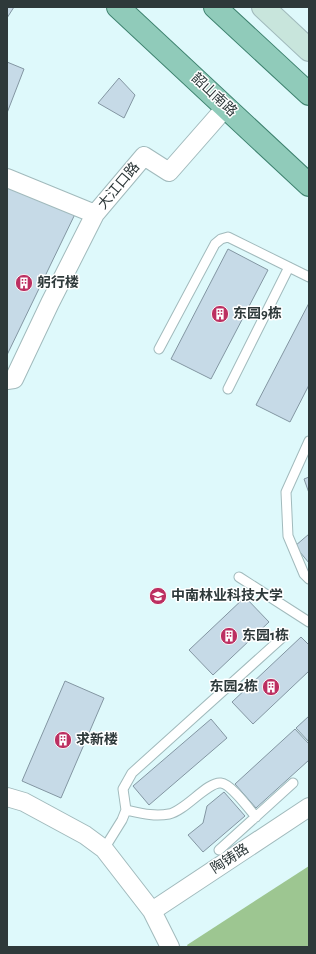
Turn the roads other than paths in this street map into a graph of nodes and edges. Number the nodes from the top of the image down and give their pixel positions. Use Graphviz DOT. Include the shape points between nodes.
graph roads {
  1 [pos="215,7"];
  2 [pos="263,7"];
  3 [pos="122,8"];
  4 [pos="309,50"];
  5 [pos="309,94"];
  6 [pos="226,107"];
  7 [pos="7,178"];
  8 [pos="309,185"];
  9 [pos="95,214"];
  10 [pos="289,267"];
  11 [pos="309,277"];
  12 [pos="160,349"];
  13 [pos="7,380"];
  14 [pos="228,389"];
  15 [pos="309,441"];
  16 [pos="239,577"];
  17 [pos="309,579"];
  18 [pos="309,622"];
  19 [pos="284,636"];
  20 [pos="294,783"];
  21 [pos="7,797"];
  22 [pos="309,808"];
  23 [pos="126,810"];
  24 [pos="256,817"];
  25 [pos="104,849"];
  26 [pos="219,850"];
  27 [pos="152,911"];
  28 [pos="170,947"];
  1 -- 5 [label="main road"];
  2 -- 4 [label="street"];
  3 -- 6 [label="main road, 韶山南路"];
  6 -- 8 [label="main road, 韶山南路"];
  6 -- 9 [label="street, 大江口路" via="169,172 144,156"];
  7 -- 9 [label="street, 大江口路"];
  9 -- 13 [label="street" via="14,379"];
  10 -- 11 [label="lane"];
  10 -- 12 [label="lane" via="228,237 221,239 215,244"];
  10 -- 14 [label="lane"];
  15 -- 17 [label="lane" via="286,492 288,536 304,574"];
  16 -- 18 [label="lane"];
  19 -- 23 [label="lane" via="132,773 123,789"];
  20 -- 24 [label="lane"];
  21 -- 25 [label="street" via="24,802 51,816"];
  22 -- 27 [label="street, 陶铸路"];
  23 -- 24 [label="lane" via="147,815 170,814 213,784 220,782 228,786"];
  23 -- 25 [label="lane"];
  24 -- 26 [label="lane"];
  25 -- 27 [label="street"];
  27 -- 28 [label="street"];
}
